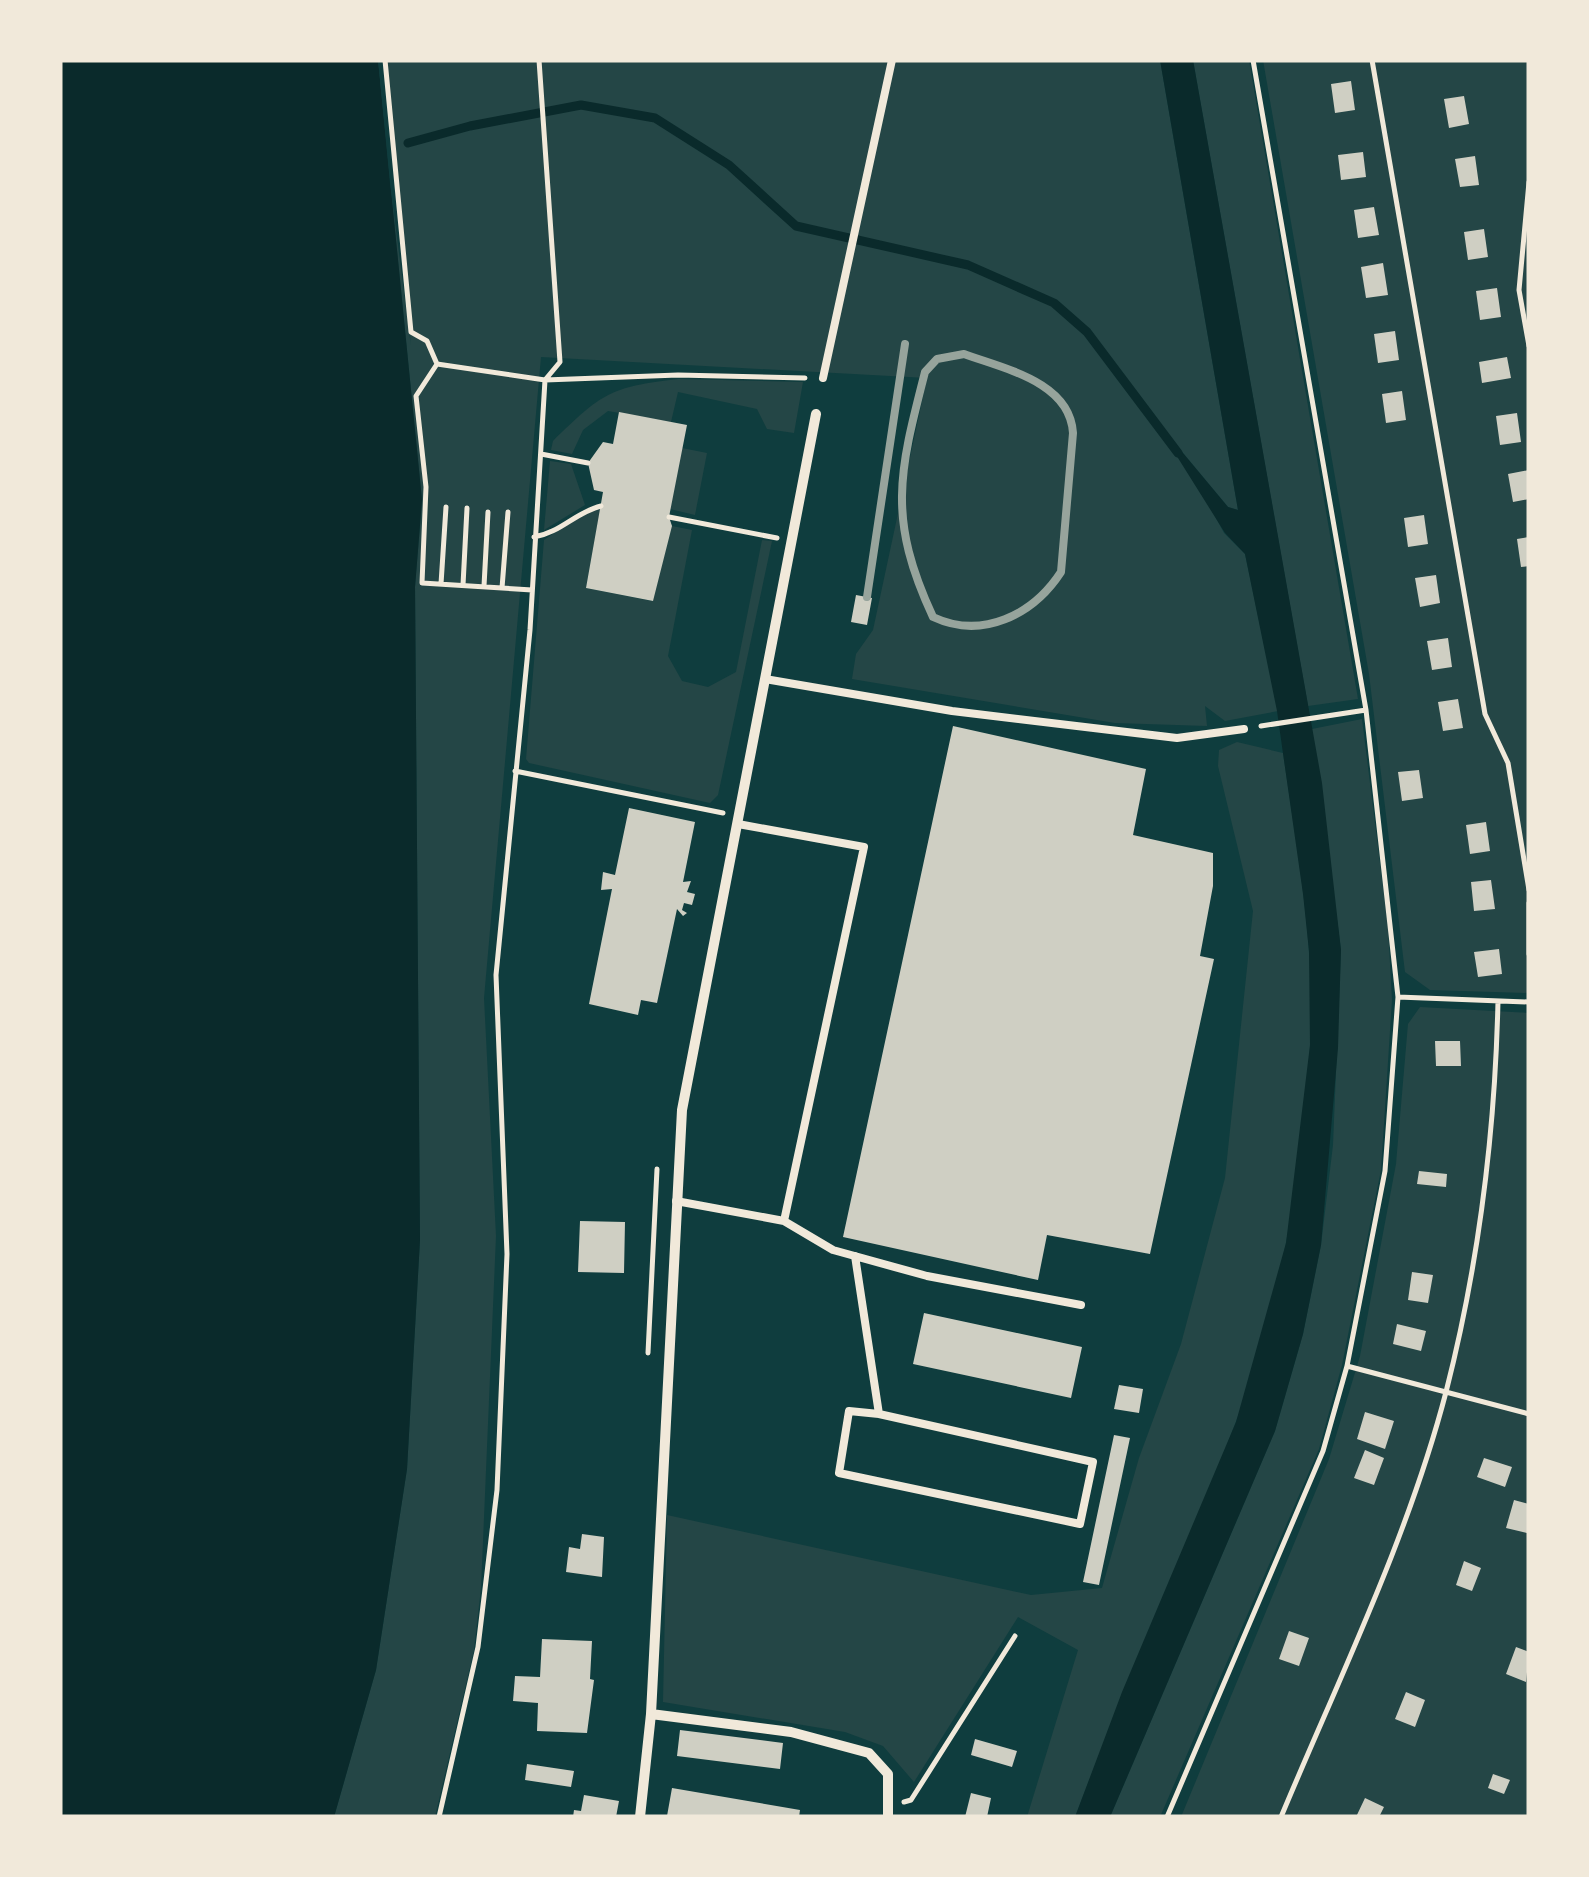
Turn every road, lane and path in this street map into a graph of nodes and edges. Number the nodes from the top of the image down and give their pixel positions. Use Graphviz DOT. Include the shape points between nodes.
graph roads {
  1 [pos="385,60"];
  2 [pos="539,60"];
  3 [pos="892,60"];
  4 [pos="1253,60"];
  5 [pos="1372,60"];
  6 [pos="1529,182"];
  7 [pos="1529,346"];
  8 [pos="437,364"];
  9 [pos="823,378"];
  10 [pos="545,380"];
  11 [pos="816,414"];
  12 [pos="541,454"];
  13 [pos="588,463"];
  14 [pos="601,506"];
  15 [pos="446,507"];
  16 [pos="468,508"];
  17 [pos="488,512"];
  18 [pos="508,512"];
  19 [pos="669,517"];
  20 [pos="769,536"];
  21 [pos="534,537"];
  22 [pos="441,584"];
  23 [pos="463,585"];
  24 [pos="484,586"];
  25 [pos="502,588"];
  26 [pos="532,590"];
  27 [pos="765,679"];
  28 [pos="1366,710"];
  29 [pos="1244,729"];
  30 [pos="515,771"];
  31 [pos="739,820"];
  32 [pos="1529,890"];
  33 [pos="1529,903"];
  34 [pos="1529,954"];
  35 [pos="1398,997"];
  36 [pos="1498,1001"];
  37 [pos="1529,1002"];
  38 [pos="676,1201"];
  39 [pos="784,1220"];
  40 [pos="855,1256"];
  41 [pos="1082,1305"];
  42 [pos="1347,1366"];
  43 [pos="1445,1395"];
  44 [pos="879,1414"];
  45 [pos="1529,1414"];
  46 [pos="1015,1636"];
  47 [pos="651,1714"];
  48 [pos="888,1812"];
  49 [pos="439,1817"];
  50 [pos="640,1817"];
  51 [pos="1167,1817"];
  52 [pos="1280,1817"];
  1 -- 8 [label="path" via="411,332 427,341"];
  2 -- 10 [label="path" via="560,362"];
  3 -- 9 [label="lane"];
  4 -- 28 [label="path"];
  5 -- 32 [label="path" via="1485,714 1508,762"];
  6 -- 7 [label="path" via="1519,290"];
  8 -- 10 [label="path"];
  8 -- 22 [label="path" via="416,396 426,487 422,583"];
  9 -- 10 [label="path" via="678,374"];
  10 -- 12 [label="path"];
  11 -- 27 [label="street"];
  12 -- 13 [label="path"];
  12 -- 21 [label="path"];
  14 -- 21 [label="path"];
  15 -- 22 [label="path"];
  16 -- 23 [label="path"];
  17 -- 24 [label="path"];
  18 -- 25 [label="path"];
  19 -- 20 [label="path"];
  21 -- 26 [label="path"];
  22 -- 23 [label="path"];
  23 -- 24 [label="path"];
  24 -- 25 [label="path"];
  25 -- 26 [label="path"];
  26 -- 30 [label="path"];
  27 -- 29 [label="lane" via="952,711 1177,738"];
  27 -- 31 [label="street"];
  28 -- 29 [label="path"];
  28 -- 35 [label="path"];
  30 -- 31 [label="path"];
  30 -- 49 [label="path" via="496,976 507,1254 497,1490 478,1646"];
  31 -- 38 [label="street" via="682,1110"];
  31 -- 39 [label="lane" via="864,847"];
  33 -- 34 [label="path"];
  35 -- 36 [label="path"];
  35 -- 42 [label="path" via="1385,1170"];
  36 -- 37 [label="path"];
  36 -- 43 [label="path" via="1484,1204"];
  38 -- 39 [label="lane"];
  38 -- 47 [label="street"];
  39 -- 40 [label="lane"];
  40 -- 41 [label="lane"];
  40 -- 44 [label="lane"];
  42 -- 43 [label="path"];
  42 -- 51 [label="path" via="1323,1451"];
  43 -- 45 [label="path"];
  43 -- 52 [label="path" via="1402,1525"];
  44 -- 44 [label="lane" via="1093,1462 1080,1524 839,1473 848,1411"];
  46 -- 48 [label="path" via="911,1800"];
  47 -- 48 [label="street" via="791,1732 868,1752 888,1774"];
  47 -- 50 [label="street"];
}
